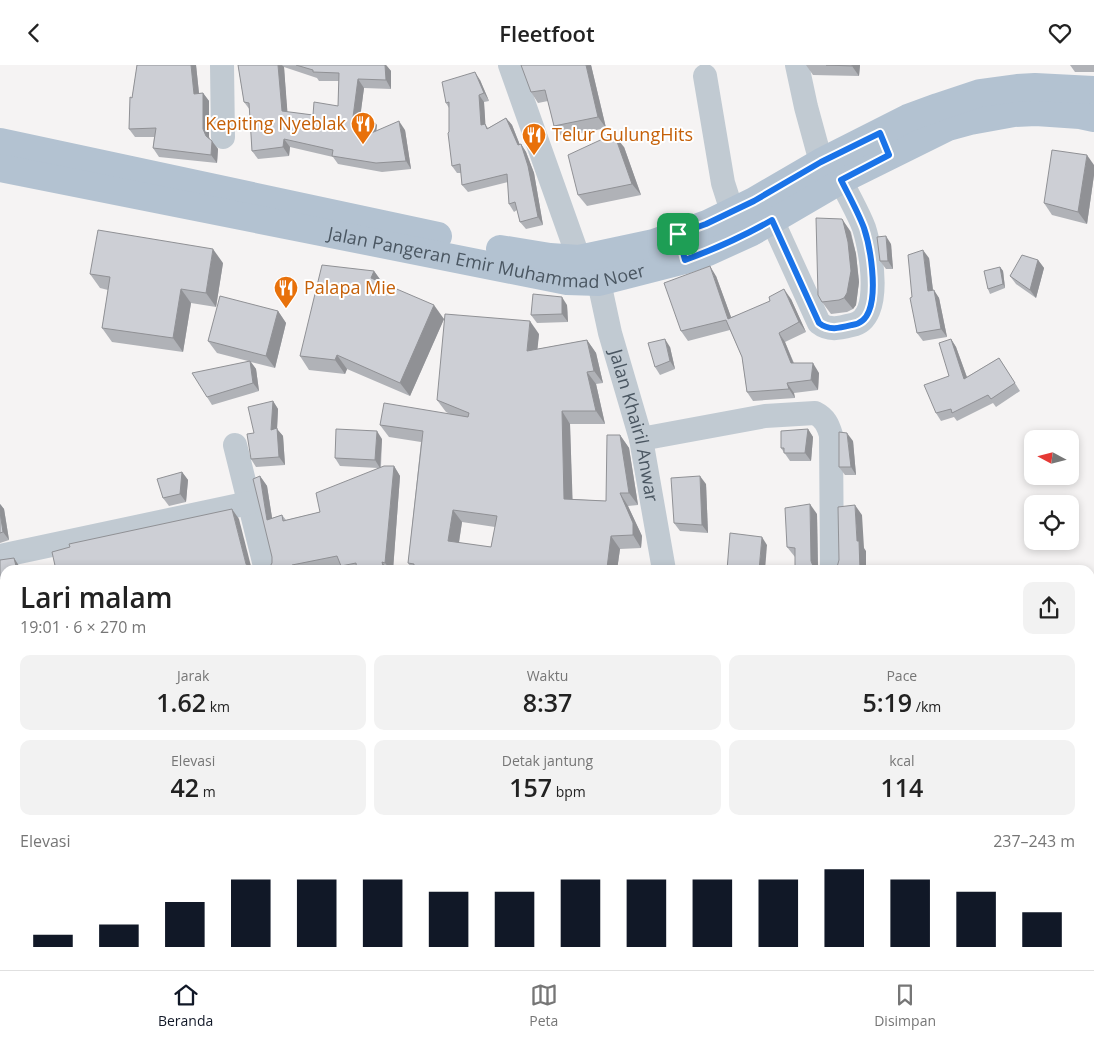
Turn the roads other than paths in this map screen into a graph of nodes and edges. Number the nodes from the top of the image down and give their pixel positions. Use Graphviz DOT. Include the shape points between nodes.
graph roads {
  1 [pos="222,65"];
  2 [pos="510,65"];
  3 [pos="797,65"];
  4 [pos="705,76"];
  5 [pos="1094,91"];
  6 [pos="1093,114"];
  7 [pos="223,137"];
  8 [pos="0,142"];
  9 [pos="884,144"];
  10 [pos="821,162"];
  11 [pos="0,168"];
  12 [pos="841,180"];
  13 [pos="732,211"];
  14 [pos="275,212"];
  15 [pos="772,220"];
  16 [pos="681,247"];
  17 [pos="488,256"];
  18 [pos="578,259"];
  19 [pos="599,282"];
  20 [pos="641,439"];
  21 [pos="235,445"];
  22 [pos="249,503"];
  23 [pos="0,556"];
  24 [pos="265,565"];
  25 [pos="663,565"];
  26 [pos="832,565"];
  1 -- 7 [label="street"];
  2 -- 18 [label="street"];
  3 -- 10 [label="street"];
  4 -- 13 [label="street" via="723,183"];
  5 -- 9 [label="main road, Jalan Pangeran Emir Muhammad Noer" via="1035,87 980,93 908,118"];
  6 -- 9 [label="main road, Jalan Pangeran Emir Muhammad Noer" via="1014,113"];
  8 -- 14 [label="main road, Jalan Pangeran Emir Muhammad Noer"];
  9 -- 10 [label="main road, Jalan Pangeran Emir Muhammad Noer"];
  9 -- 12 [label="main road, Jalan Pangeran Emir Muhammad Noer"];
  10 -- 13 [label="main road, Jalan Pangeran Emir Muhammad Noer"];
  11 -- 14 [label="main road, Jalan Pangeran Emir Muhammad Noer"];
  12 -- 15 [label="main road, Jalan Pangeran Emir Muhammad Noer"];
  12 -- 15 [label="street" via="864,229 870,256 872,295 869,311 855,325 834,328 819,323"];
  13 -- 16 [label="main road, Jalan Pangeran Emir Muhammad Noer" via="706,224"];
  14 -- 17 [label="main road, Jalan Pangeran Emir Muhammad Noer"];
  15 -- 16 [label="main road, Jalan Pangeran Emir Muhammad Noer" via="708,252"];
  16 -- 18 [label="main road, Jalan Pangeran Emir Muhammad Noer" via="654,243"];
  16 -- 19 [label="main road, Jalan Pangeran Emir Muhammad Noer"];
  17 -- 18 [label="main road, Jalan Pangeran Emir Muhammad Noer"];
  17 -- 19 [label="main road, Jalan Pangeran Emir Muhammad Noer" via="567,281"];
  19 -- 20 [label="street, Jalan Khairil Anwar" via="610,333"];
  20 -- 25 [label="street, Jalan Khairil Anwar"];
  20 -- 26 [label="street" via="765,416 816,413 828,425 831,435"];
  21 -- 22 [label="street"];
  22 -- 23 [label="street"];
  22 -- 24 [label="street"];
}
